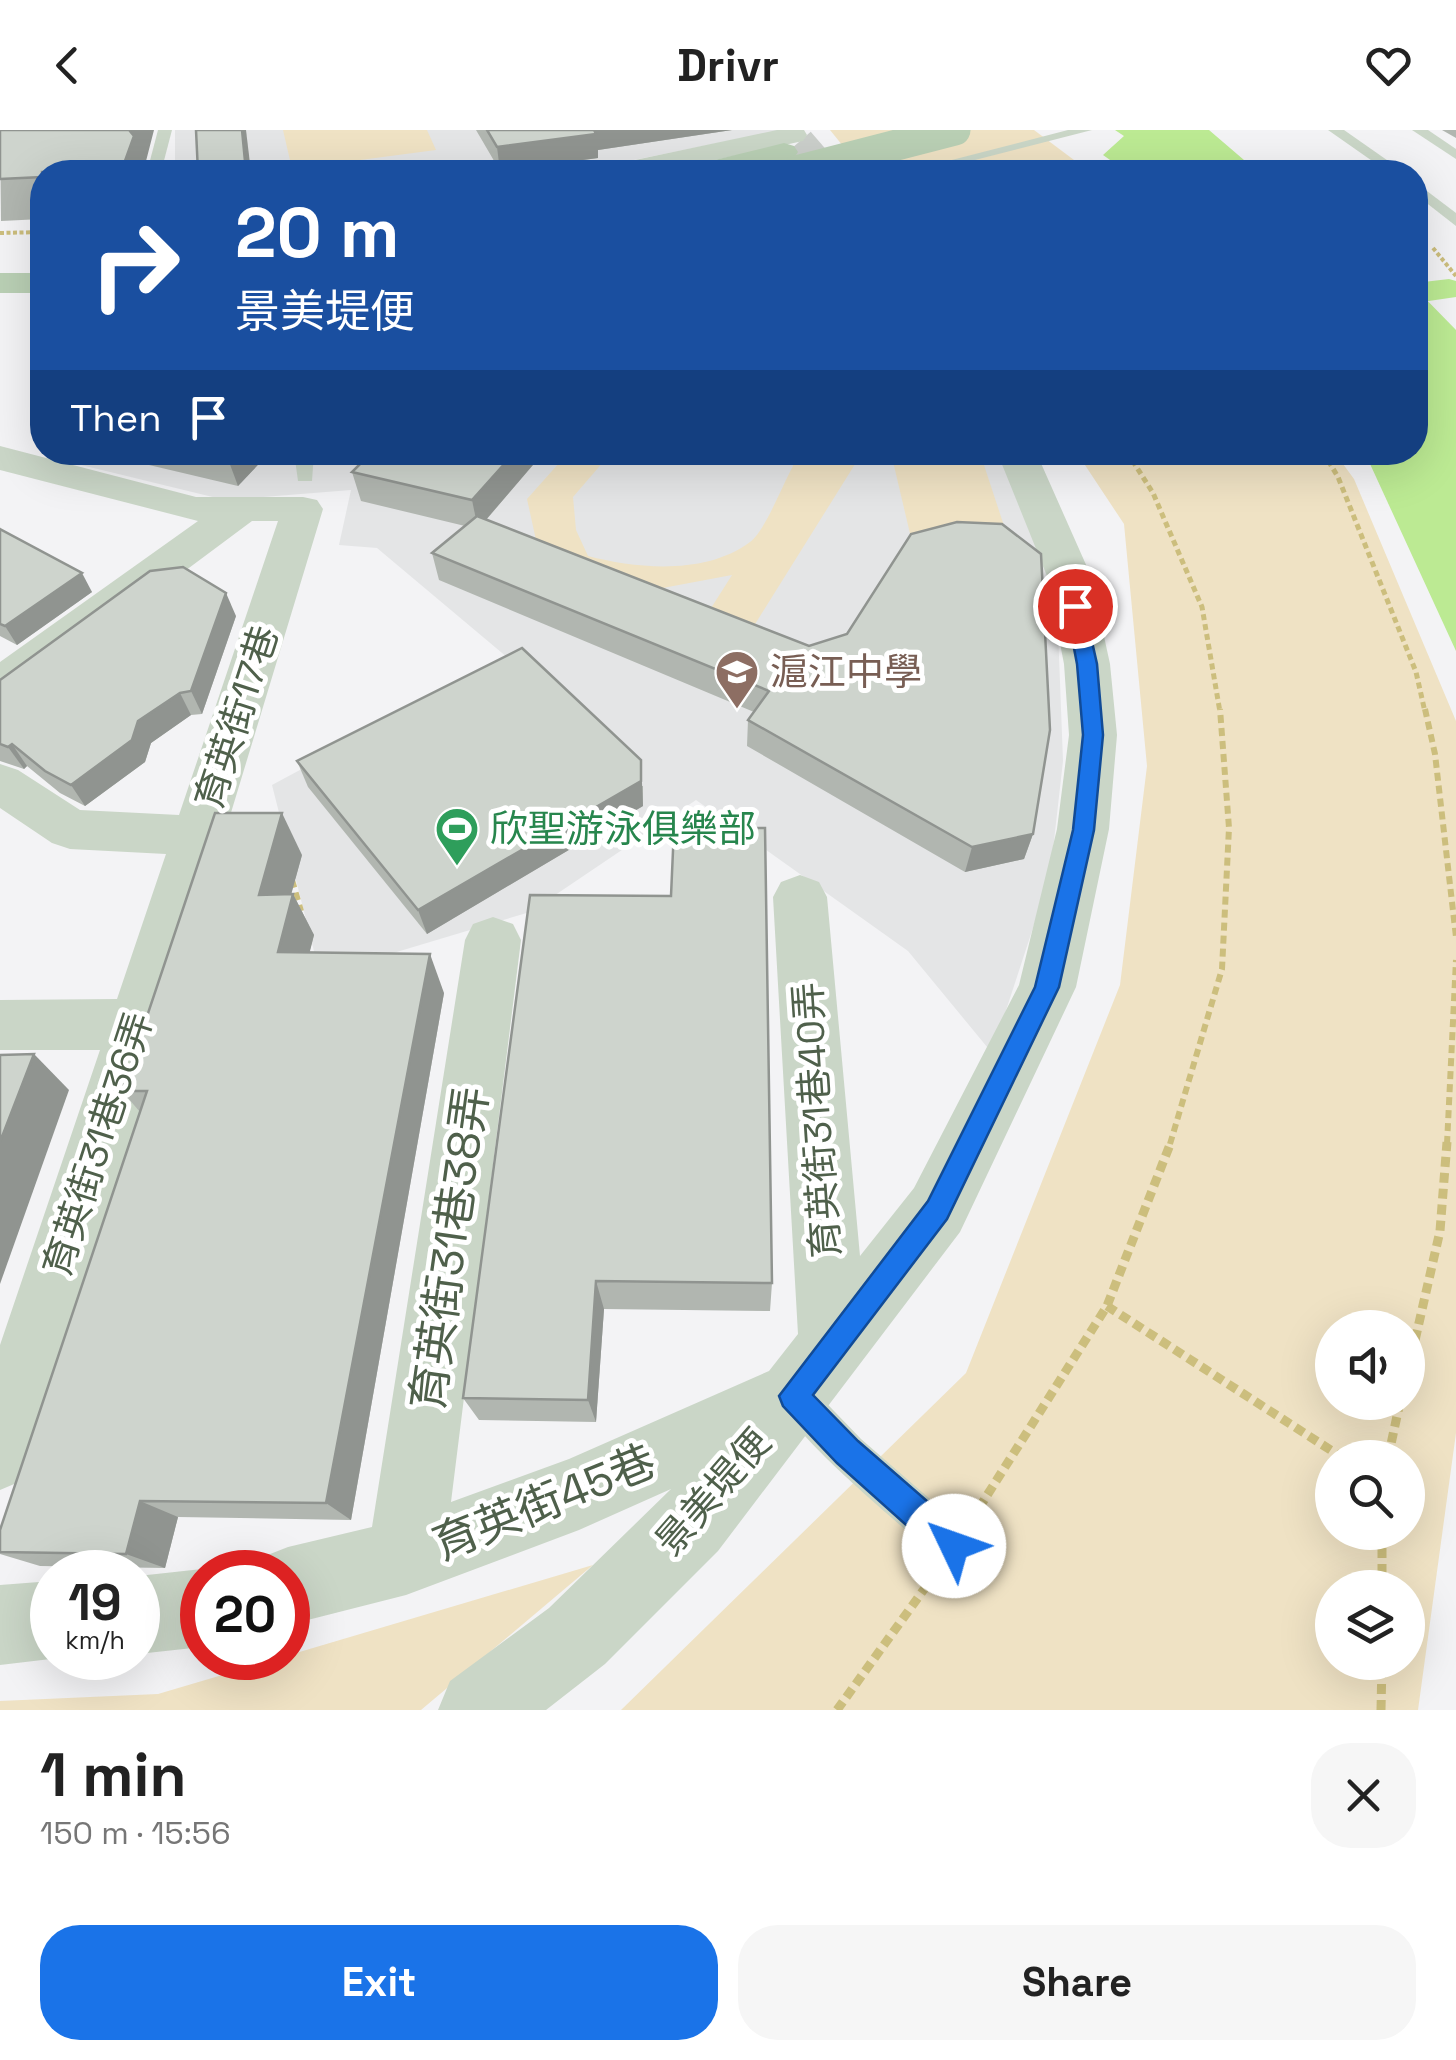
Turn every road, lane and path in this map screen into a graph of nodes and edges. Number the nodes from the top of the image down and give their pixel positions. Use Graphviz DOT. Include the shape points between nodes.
graph roads {
  1 [pos="165,130"];
  2 [pos="872,130"];
  3 [pos="955,130"];
  4 [pos="1085,130"];
  5 [pos="1335,130"];
  6 [pos="1419,130"];
  7 [pos="792,151"];
  8 [pos="1456,154"];
  9 [pos="157,160"];
  10 [pos="719,160"];
  11 [pos="753,160"];
  12 [pos="961,160"];
  13 [pos="1379,160"];
  14 [pos="1428,197"];
  15 [pos="1456,221"];
  16 [pos="30,234"];
  17 [pos="0,235"];
  18 [pos="1428,243"];
  19 [pos="0,253"];
  20 [pos="30,253"];
  21 [pos="1456,276"];
  22 [pos="30,283"];
  23 [pos="0,284"];
  24 [pos="0,458"];
  25 [pos="304,465"];
  26 [pos="1022,465"];
  27 [pos="1135,465"];
  28 [pos="1331,465"];
  29 [pos="304,493"];
  30 [pos="242,510"];
  31 [pos="0,685"];
  32 [pos="0,783"];
  33 [pos="198,836"];
  34 [pos="290,874"];
  35 [pos="800,897"];
  36 [pos="306,929"];
  37 [pos="1456,937"];
  38 [pos="493,940"];
  39 [pos="1456,960"];
  40 [pos="136,1024"];
  41 [pos="0,1025"];
  42 [pos="1106,1306"];
  43 [pos="1422,1310"];
  44 [pos="814,1369"];
  45 [pos="1315,1440"];
  46 [pos="0,1453"];
  47 [pos="954,1546"];
  48 [pos="406,1556"];
  49 [pos="310,1580"];
  50 [pos="30,1623"];
  51 [pos="0,1625"];
  52 [pos="1382,1680"];
  53 [pos="480,1710"];
  54 [pos="837,1710"];
  55 [pos="1382,1710"];
  1 -- 9 [label="lane"];
  2 -- 7 [label="main road"];
  3 -- 7 [label="main road, bridge"];
  4 -- 12 [label="lane"];
  5 -- 13 [label="lane"];
  6 -- 8 [label="lane"];
  7 -- 10 [label="street"];
  7 -- 11 [label="main road"];
  14 -- 15 [label="lane"];
  16 -- 17 [label="path"];
  18 -- 21 [label="path"];
  19 -- 20 [label="main road"];
  22 -- 23 [label="main road"];
  24 -- 30 [label="street" via="195,510"];
  25 -- 29 [label="lane"];
  26 -- 44 [label="street, 景美堤便" via="1069,576 1087,664 1093,735 1070,903 1047,987 938,1210"];
  27 -- 42 [label="path" via="1202,607 1220,709 1229,828 1222,969 1178,1124"];
  28 -- 37 [label="path" via="1416,672 1435,754"];
  29 -- 30 [label="street"];
  29 -- 33 [label="street, 育英街17巷"];
  30 -- 31 [label="street"];
  32 -- 33 [label="street, 育英街17巷" via="70,829"];
  33 -- 40 [label="street, 育英街31巷36弄"];
  34 -- 36 [label="path"];
  35 -- 44 [label="street, 育英街31巷40弄"];
  38 -- 48 [label="street, 育英街31巷38弄"];
  39 -- 43 [label="path" via="1440,1231"];
  40 -- 41 [label="street"];
  40 -- 46 [label="street, 育英街31巷36弄"];
  42 -- 45 [label="path"];
  42 -- 47 [label="path"];
  44 -- 47 [label="lane" via="848,1452"];
  44 -- 48 [label="street, 育英街45巷" via="579,1493"];
  44 -- 53 [label="street, 景美堤便" via="691,1524 577,1636"];
  47 -- 54 [label="path"];
  48 -- 49 [label="street, 育英街45巷"];
  50 -- 51 [label="street"];
  52 -- 55 [label="path"];
}
